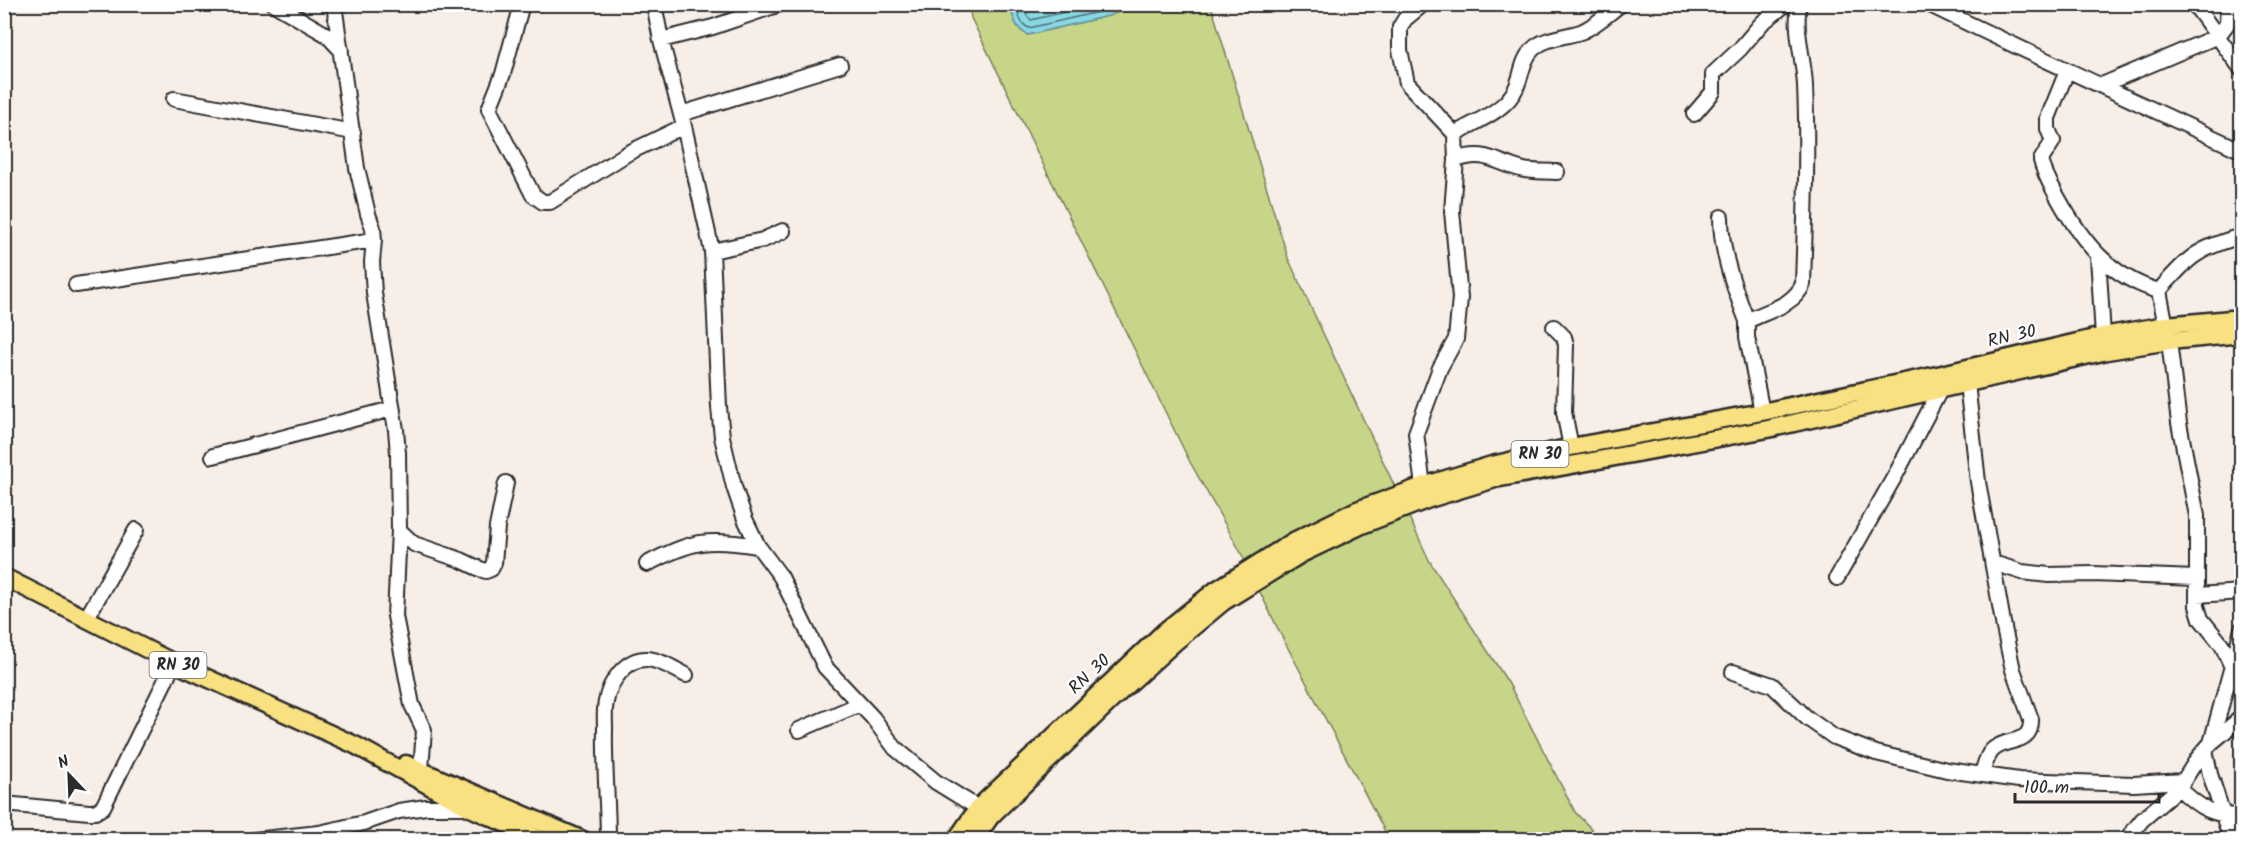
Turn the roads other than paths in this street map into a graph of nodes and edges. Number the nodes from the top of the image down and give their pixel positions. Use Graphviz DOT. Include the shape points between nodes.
graph roads {
  1 [pos="274,4"];
  2 [pos="334,4"];
  3 [pos="522,4"];
  4 [pos="654,4"];
  5 [pos="780,4"];
  6 [pos="1423,4"];
  7 [pos="1621,4"];
  8 [pos="1786,4"];
  9 [pos="1799,4"];
  10 [pos="1928,4"];
  11 [pos="2194,4"];
  12 [pos="2228,4"];
  13 [pos="2218,36"];
  14 [pos="661,40"];
  15 [pos="341,50"];
  16 [pos="2239,63"];
  17 [pos="840,65"];
  18 [pos="2067,71"];
  19 [pos="2102,85"];
  20 [pos="174,99"];
  21 [pos="1694,114"];
  22 [pos="683,120"];
  23 [pos="353,132"];
  24 [pos="1455,134"];
  25 [pos="2241,151"];
  26 [pos="1456,160"];
  27 [pos="1557,172"];
  28 [pos="1721,217"];
  29 [pos="783,231"];
  30 [pos="2241,236"];
  31 [pos="374,240"];
  32 [pos="712,251"];
  33 [pos="2098,256"];
  34 [pos="76,285"];
  35 [pos="2159,291"];
  36 [pos="2241,318"];
  37 [pos="1747,321"];
  38 [pos="1554,327"];
  39 [pos="2167,333"];
  40 [pos="2241,334"];
  41 [pos="2103,336"];
  42 [pos="1967,383"];
  43 [pos="1939,392"];
  44 [pos="392,409"];
  45 [pos="1762,412"];
  46 [pos="1571,447"];
  47 [pos="213,456"];
  48 [pos="506,483"];
  49 [pos="1423,486"];
  50 [pos="136,530"];
  51 [pos="399,530"];
  52 [pos="414,544"];
  53 [pos="758,546"];
  54 [pos="397,555"];
  55 [pos="1993,563"];
  56 [pos="647,564"];
  57 [pos="4,577"];
  58 [pos="1837,578"];
  59 [pos="2196,578"];
  60 [pos="2241,592"];
  61 [pos="2197,595"];
  62 [pos="86,619"];
  63 [pos="2241,629"];
  64 [pos="174,663"];
  65 [pos="2231,668"];
  66 [pos="1733,672"];
  67 [pos="686,675"];
  68 [pos="2241,688"];
  69 [pos="860,704"];
  70 [pos="2241,717"];
  71 [pos="799,730"];
  72 [pos="355,745"];
  73 [pos="2208,746"];
  74 [pos="421,769"];
  75 [pos="1982,773"];
  76 [pos="2181,784"];
  77 [pos="4,804"];
  78 [pos="468,807"];
  79 [pos="978,808"];
  80 [pos="2223,816"];
  81 [pos="2241,816"];
  82 [pos="536,838"];
  83 [pos="2126,839"];
  84 [pos="254,840"];
  85 [pos="583,840"];
  86 [pos="608,840"];
  87 [pos="956,840"];
  88 [pos="974,840"];
  89 [pos="2231,840"];
  1 -- 15 [label="street" via="327,35"];
  2 -- 15 [label="street"];
  3 -- 22 [label="street" via="489,109 533,195 550,202"];
  4 -- 14 [label="street"];
  5 -- 14 [label="street"];
  6 -- 24 [label="street" via="1400,27 1403,68 1407,83"];
  7 -- 24 [label="street" via="1585,30 1541,43 1532,50 1516,89 1506,102"];
  8 -- 21 [label="street" via="1713,74 1713,92"];
  9 -- 37 [label="street" via="1796,21 1805,87 1803,284 1791,300"];
  10 -- 18 [label="street"];
  11 -- 13 [label="street"];
  12 -- 13 [label="street" via="2227,24"];
  13 -- 16 [label="street"];
  13 -- 19 [label="street"];
  14 -- 22 [label="street"];
  15 -- 23 [label="street"];
  17 -- 22 [label="street"];
  18 -- 19 [label="street"];
  18 -- 33 [label="street" via="2048,118 2053,141 2041,160 2043,172 2072,223"];
  19 -- 25 [label="street"];
  20 -- 23 [label="street"];
  22 -- 32 [label="street"];
  23 -- 31 [label="street"];
  24 -- 26 [label="street"];
  26 -- 27 [label="street" via="1479,155 1525,171"];
  26 -- 49 [label="street" via="1452,211 1460,317 1456,339 1440,368 1416,433"];
  28 -- 37 [label="street" via="1728,270"];
  29 -- 32 [label="street" via="764,240"];
  30 -- 35 [label="street" via="2211,244 2193,256"];
  31 -- 34 [label="street"];
  31 -- 44 [label="street" via="374,293"];
  32 -- 53 [label="street" via="722,437 734,487"];
  33 -- 35 [label="street" via="2121,274"];
  33 -- 41 [label="street"];
  35 -- 39 [label="street"];
  36 -- 39 [label="main road, RN 30 / RN 30"];
  37 -- 45 [label="street"];
  38 -- 46 [label="street" via="1566,345 1564,412"];
  39 -- 40 [label="main road, RN 30"];
  39 -- 41 [label="main road, RN 30 / RN 30"];
  39 -- 42 [label="main road, RN 30"];
  39 -- 59 [label="street" via="2197,516"];
  41 -- 45 [label="main road, RN 30 / RN 30"];
  42 -- 43 [label="main road, RN 30"];
  42 -- 55 [label="street" via="1978,482"];
  43 -- 58 [label="street"];
  43 -- 88 [label="main road, RN 30" via="1768,429 1495,479 1362,525 1301,554 1223,602 1121,691 1000,808"];
  44 -- 47 [label="street"];
  44 -- 51 [label="street" via="398,453"];
  45 -- 46 [label="main road, RN 30 / RN 30"];
  46 -- 49 [label="main road, RN 30 / RN 30"];
  48 -- 52 [label="street" via="491,568 486,571"];
  49 -- 79 [label="main road, RN 30 / RN 30" via="1357,510 1294,541 1216,590 1165,631"];
  50 -- 62 [label="street"];
  51 -- 52 [label="street"];
  51 -- 54 [label="street"];
  52 -- 54 [label="street"];
  53 -- 56 [label="street" via="708,541 686,545"];
  53 -- 69 [label="street" via="781,577 825,667"];
  54 -- 74 [label="street" via="395,616 412,705 424,730"];
  55 -- 59 [label="street" via="2049,575"];
  55 -- 75 [label="street" via="2013,670 2032,728 2021,739 1994,748"];
  57 -- 62 [label="main road, RN 30"];
  59 -- 61 [label="street"];
  60 -- 61 [label="street"];
  61 -- 65 [label="street" via="2201,619 2222,645"];
  62 -- 64 [label="main road, RN 30"];
  63 -- 65 [label="street"];
  64 -- 72 [label="main road, RN 30"];
  64 -- 77 [label="street" via="103,807 89,812"];
  65 -- 68 [label="street"];
  65 -- 73 [label="street"];
  66 -- 75 [label="street" via="1772,685 1834,737 1876,753 1947,770"];
  67 -- 86 [label="street" via="647,659 633,661 609,689 604,754"];
  69 -- 71 [label="street"];
  69 -- 79 [label="street" via="895,748 936,782"];
  70 -- 73 [label="street"];
  72 -- 74 [label="main road, RN 30"];
  72 -- 78 [label="main road, RN 30"];
  73 -- 76 [label="street"];
  73 -- 80 [label="street" via="2210,774"];
  74 -- 85 [label="main road, RN 30"];
  75 -- 76 [label="street" via="2019,780"];
  76 -- 80 [label="street" via="2192,801"];
  76 -- 83 [label="street"];
  78 -- 82 [label="main road, RN 30"];
  78 -- 84 [label="street" via="426,807 319,833"];
  79 -- 87 [label="main road, RN 30 / RN 30"];
  80 -- 81 [label="street"];
  80 -- 89 [label="street"];
}
